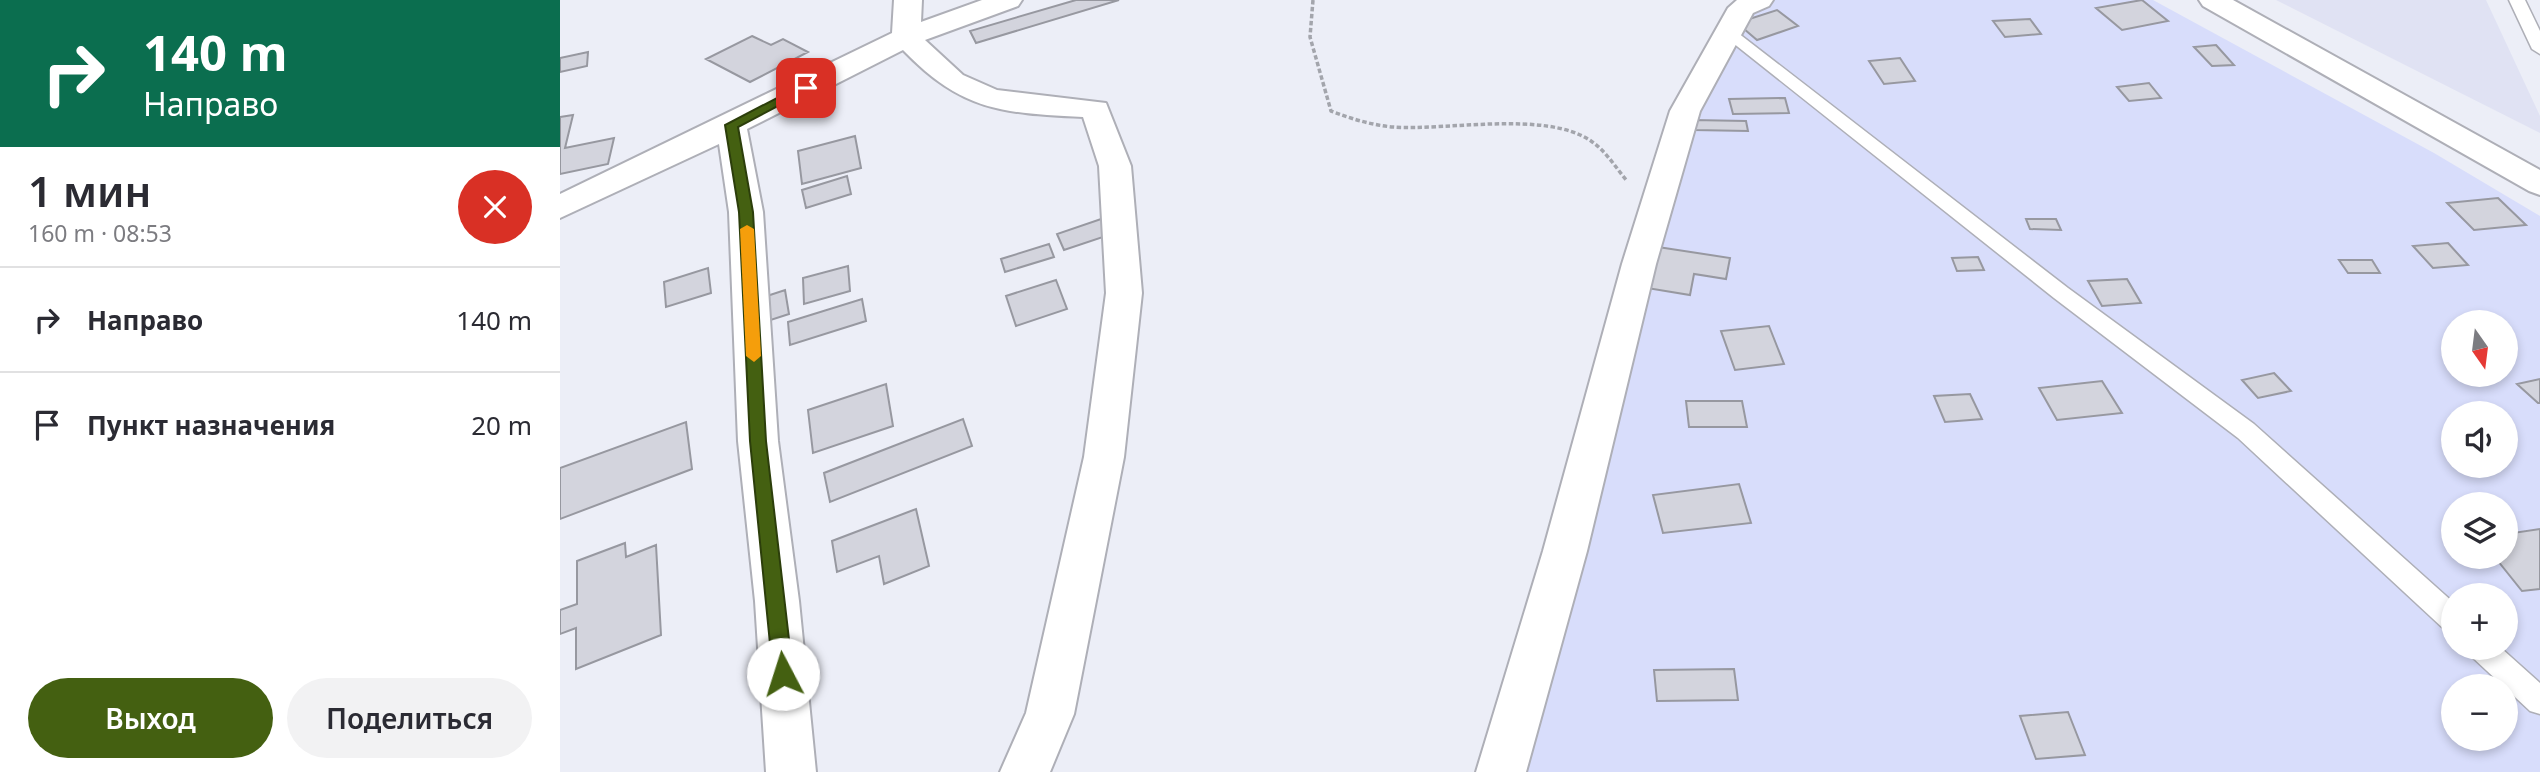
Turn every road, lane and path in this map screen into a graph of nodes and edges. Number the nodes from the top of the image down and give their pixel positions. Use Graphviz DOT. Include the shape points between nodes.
graph roads {
  1 [pos="908,0"];
  2 [pos="1008,0"];
  3 [pos="1313,0"];
  4 [pos="1759,0"];
  5 [pos="2213,0"];
  6 [pos="2517,0"];
  7 [pos="1729,31"];
  8 [pos="906,37"];
  9 [pos="2540,49"];
  10 [pos="731,125"];
  11 [pos="2540,184"];
  12 [pos="1632,186"];
  13 [pos="560,207"];
  14 [pos="2441,609"];
  15 [pos="2495,660"];
  16 [pos="2540,701"];
  17 [pos="791,772"];
  18 [pos="1026,772"];
  19 [pos="1501,772"];
  1 -- 8 [label="street"];
  2 -- 8 [label="street"];
  3 -- 12 [label="path" via="1310,37 1331,111 1353,122 1403,128 1552,128 1589,139"];
  4 -- 7 [label="street" via="1742,8"];
  5 -- 11 [label="street"];
  6 -- 9 [label="lane"];
  7 -- 14 [label="lane" via="2061,293 2246,430"];
  7 -- 19 [label="street" via="1685,111"];
  8 -- 10 [label="street"];
  8 -- 18 [label="street" via="953,81 985,96 1021,105 1095,109 1115,166 1124,293 1104,457 1050,714"];
  10 -- 13 [label="street"];
  10 -- 17 [label="street" via="746,212 758,441"];
  15 -- 16 [label="lane"];
}
